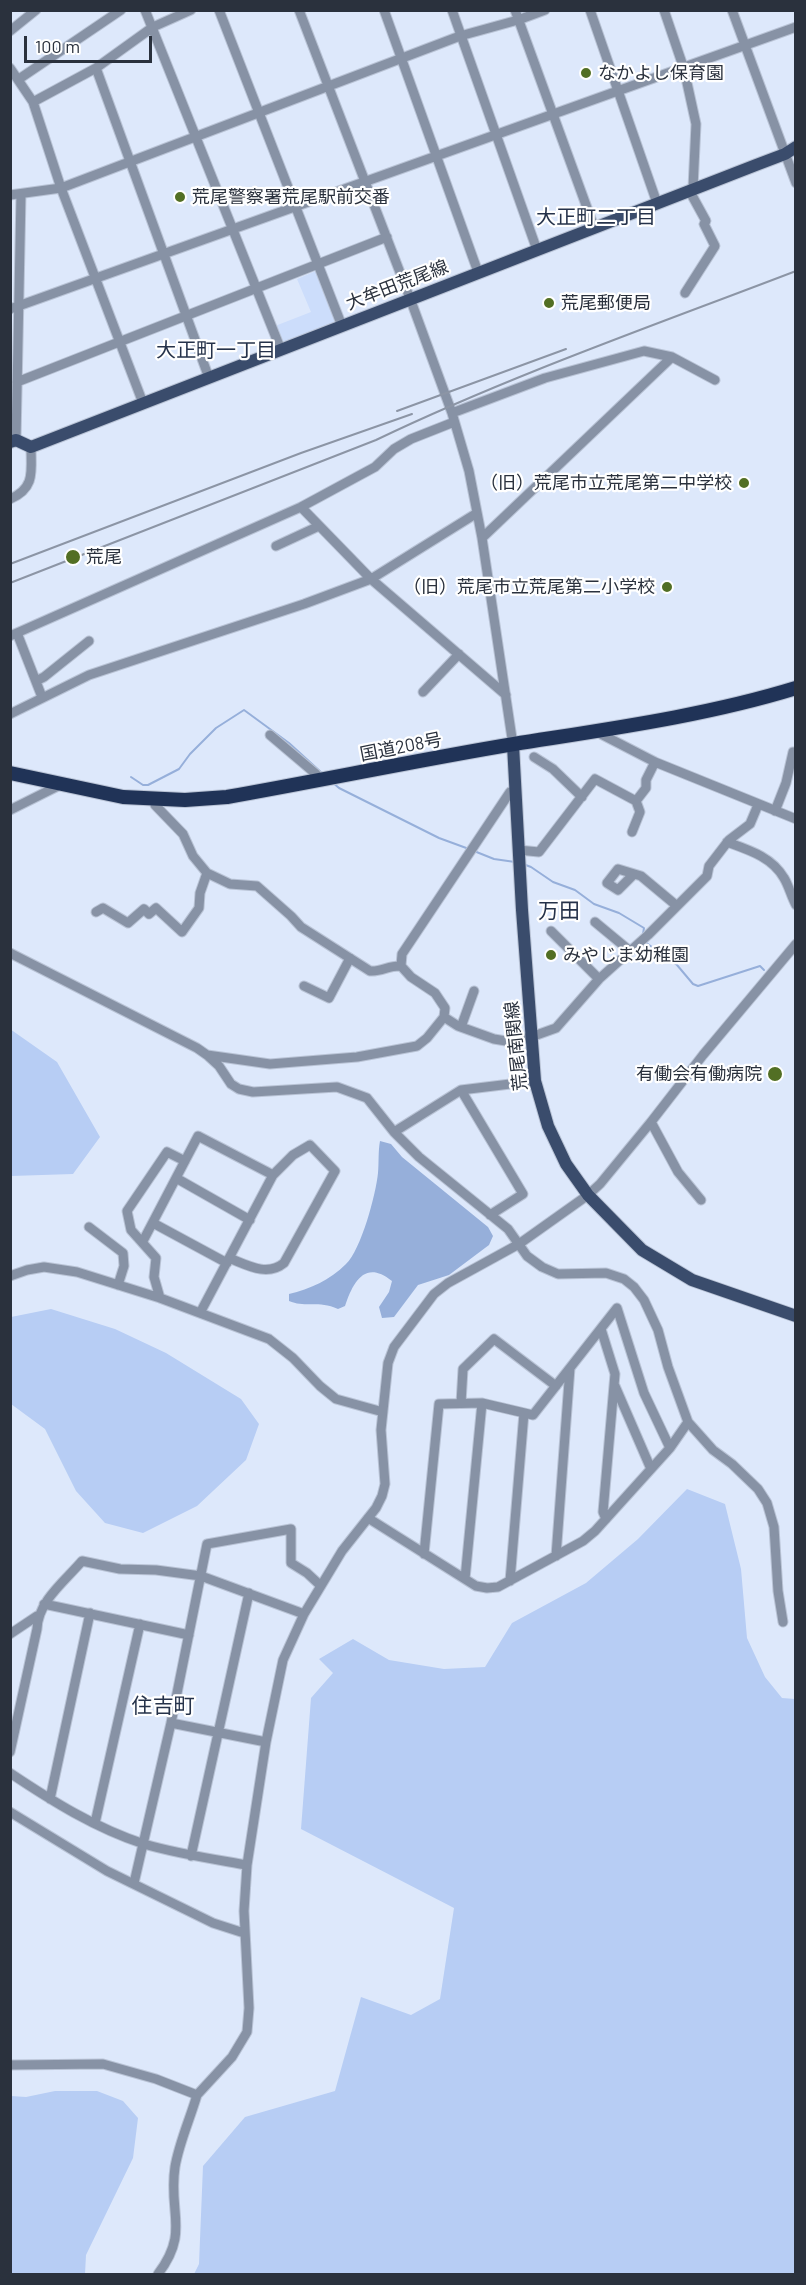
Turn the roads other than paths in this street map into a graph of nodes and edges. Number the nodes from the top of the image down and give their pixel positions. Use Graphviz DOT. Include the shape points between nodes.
graph roads {
  1 [pos="36,10"];
  2 [pos="121,10"];
  3 [pos="146,10"];
  4 [pos="191,10"];
  5 [pos="219,10"];
  6 [pos="299,10"];
  7 [pos="384,10"];
  8 [pos="452,10"];
  9 [pos="545,10"];
  10 [pos="590,10"];
  11 [pos="664,10"];
  12 [pos="732,10"];
  13 [pos="516,15"];
  14 [pos="153,27"];
  15 [pos="795,27"];
  16 [pos="10,31"];
  17 [pos="460,36"];
  18 [pos="744,47"];
  19 [pos="402,60"];
  20 [pos="10,68"];
  21 [pos="96,68"];
  22 [pos="684,69"];
  23 [pos="19,79"];
  24 [pos="328,87"];
  25 [pos="618,90"];
  26 [pos="33,102"];
  27 [pos="259,114"];
  28 [pos="553,114"];
  29 [pos="497,136"];
  30 [pos="196,138"];
  31 [pos="790,150"];
  32 [pos="436,156"];
  33 [pos="130,162"];
  34 [pos="364,181"];
  35 [pos="795,183"];
  36 [pos="61,188"];
  37 [pos="691,189"];
  38 [pos="16,195"];
  39 [pos="657,202"];
  40 [pos="294,206"];
  41 [pos="594,227"];
  42 [pos="232,229"];
  43 [pos="387,237"];
  44 [pos="537,250"];
  45 [pos="163,253"];
  46 [pos="317,266"];
  47 [pos="478,272"];
  48 [pos="95,278"];
  49 [pos="255,290"];
  50 [pos="685,293"];
  51 [pos="411,301"];
  52 [pos="14,308"];
  53 [pos="187,317"];
  54 [pos="342,326"];
  55 [pos="120,342"];
  56 [pos="281,350"];
  57 [pos="672,357"];
  58 [pos="209,378"];
  59 [pos="716,380"];
  60 [pos="17,382"];
  61 [pos="143,403"];
  62 [pos="453,417"];
  63 [pos="13,441"];
  64 [pos="32,447"];
  65 [pos="10,499"];
  66 [pos="301,507"];
  67 [pos="477,513"];
  68 [pos="319,526"];
  69 [pos="482,538"];
  70 [pos="276,546"];
  71 [pos="371,579"];
  72 [pos="14,634"];
  73 [pos="89,641"];
  74 [pos="459,654"];
  75 [pos="36,681"];
  76 [pos="795,688"];
  77 [pos="423,692"];
  78 [pos="506,695"];
  79 [pos="42,697"];
  80 [pos="10,714"];
  81 [pos="597,732"];
  82 [pos="270,735"];
  83 [pos="513,745"];
  84 [pos="795,752"];
  85 [pos="534,757"];
  86 [pos="655,762"];
  87 [pos="10,773"];
  88 [pos="321,781"];
  89 [pos="60,785"];
  90 [pos="515,793"];
  91 [pos="582,797"];
  92 [pos="155,800"];
  93 [pos="636,801"];
  94 [pos="758,805"];
  95 [pos="10,810"];
  96 [pos="775,811"];
  97 [pos="795,819"];
  98 [pos="632,832"];
  99 [pos="728,842"];
  100 [pos="518,850"];
  101 [pos="207,873"];
  102 [pos="634,874"];
  103 [pos="795,905"];
  104 [pos="677,906"];
  105 [pos="96,912"];
  106 [pos="595,922"];
  107 [pos="551,931"];
  108 [pos="795,944"];
  109 [pos="630,951"];
  110 [pos="10,953"];
  111 [pos="350,958"];
  112 [pos="400,966"];
  113 [pos="598,979"];
  114 [pos="304,986"];
  115 [pos="474,991"];
  116 [pos="444,1017"];
  117 [pos="461,1027"];
  118 [pos="531,1037"];
  119 [pos="207,1054"];
  120 [pos="535,1081"];
  121 [pos="460,1090"];
  122 [pos="651,1122"];
  123 [pos="394,1132"];
  124 [pos="186,1161"];
  125 [pos="273,1175"];
  126 [pos="176,1178"];
  127 [pos="588,1195"];
  128 [pos="701,1200"];
  129 [pos="490,1215"];
  130 [pos="250,1220"];
  131 [pos="153,1223"];
  132 [pos="89,1227"];
  133 [pos="143,1241"];
  134 [pos="519,1244"];
  135 [pos="228,1261"];
  136 [pos="10,1276"];
  137 [pos="118,1285"];
  138 [pos="160,1298"];
  139 [pos="200,1313"];
  140 [pos="795,1316"];
  141 [pos="601,1329"];
  142 [pos="570,1368"];
  143 [pos="614,1384"];
  144 [pos="556,1386"];
  145 [pos="482,1403"];
  146 [pos="461,1404"];
  147 [pos="383,1412"];
  148 [pos="524,1413"];
  149 [pos="688,1422"];
  150 [pos="670,1448"];
  151 [pos="651,1468"];
  152 [pos="368,1518"];
  153 [pos="606,1519"];
  154 [pos="424,1554"];
  155 [pos="556,1556"];
  156 [pos="201,1576"];
  157 [pos="465,1579"];
  158 [pos="510,1581"];
  159 [pos="321,1586"];
  160 [pos="249,1593"];
  161 [pos="44,1604"];
  162 [pos="90,1613"];
  163 [pos="304,1614"];
  164 [pos="37,1616"];
  165 [pos="783,1622"];
  166 [pos="140,1624"];
  167 [pos="10,1634"];
  168 [pos="189,1635"];
  169 [pos="171,1723"];
  170 [pos="218,1733"];
  171 [pos="266,1742"];
  172 [pos="10,1752"];
  173 [pos="10,1773"];
  174 [pos="50,1799"];
  175 [pos="10,1812"];
  176 [pos="95,1823"];
  177 [pos="142,1843"];
  178 [pos="191,1856"];
  179 [pos="248,1865"];
  180 [pos="134,1883"];
  181 [pos="244,1933"];
  182 [pos="10,2065"];
  183 [pos="197,2095"];
  184 [pos="158,2274"];
  1 -- 16 [label="street"];
  2 -- 23 [label="street"];
  3 -- 14 [label="street"];
  4 -- 14 [label="street"];
  5 -- 27 [label="street"];
  6 -- 24 [label="street"];
  7 -- 19 [label="street"];
  8 -- 17 [label="street"];
  9 -- 13 [label="street"];
  10 -- 25 [label="street"];
  11 -- 22 [label="street"];
  12 -- 18 [label="street"];
  13 -- 17 [label="street"];
  13 -- 28 [label="street"];
  14 -- 21 [label="street"];
  14 -- 30 [label="street"];
  15 -- 18 [label="street"];
  17 -- 19 [label="street"];
  17 -- 29 [label="street"];
  18 -- 22 [label="street"];
  18 -- 31 [label="street"];
  19 -- 24 [label="street"];
  19 -- 32 [label="street"];
  20 -- 23 [label="street"];
  21 -- 26 [label="street"];
  21 -- 33 [label="street"];
  22 -- 25 [label="street"];
  22 -- 37 [label="street" via="696,124"];
  23 -- 26 [label="street"];
  24 -- 27 [label="street"];
  24 -- 34 [label="street"];
  25 -- 28 [label="street"];
  25 -- 39 [label="street"];
  26 -- 36 [label="street"];
  27 -- 30 [label="street"];
  27 -- 40 [label="street"];
  28 -- 29 [label="street"];
  28 -- 41 [label="street"];
  29 -- 32 [label="street"];
  29 -- 44 [label="street"];
  30 -- 33 [label="street"];
  30 -- 42 [label="street"];
  31 -- 35 [label="street"];
  31 -- 37 [label="main road, 大牟田荒尾線"];
  32 -- 34 [label="street"];
  32 -- 47 [label="street"];
  33 -- 36 [label="street"];
  33 -- 45 [label="street"];
  34 -- 40 [label="street"];
  34 -- 43 [label="street"];
  36 -- 38 [label="street"];
  36 -- 48 [label="street"];
  37 -- 39 [label="main road, 大牟田荒尾線"];
  37 -- 50 [label="street" via="715,246"];
  38 -- 52 [label="street"];
  39 -- 41 [label="main road, 大牟田荒尾線"];
  40 -- 42 [label="street"];
  40 -- 46 [label="street"];
  41 -- 44 [label="main road, 大牟田荒尾線"];
  42 -- 45 [label="street"];
  42 -- 49 [label="street"];
  43 -- 46 [label="street"];
  43 -- 51 [label="street"];
  44 -- 47 [label="main road, 大牟田荒尾線"];
  45 -- 48 [label="street"];
  45 -- 53 [label="street"];
  46 -- 49 [label="street"];
  46 -- 54 [label="street"];
  47 -- 51 [label="main road, 大牟田荒尾線"];
  48 -- 52 [label="street"];
  48 -- 55 [label="street"];
  49 -- 53 [label="street"];
  49 -- 56 [label="street"];
  51 -- 54 [label="main road, 大牟田荒尾線"];
  51 -- 62 [label="street"];
  52 -- 60 [label="street"];
  53 -- 55 [label="street"];
  53 -- 58 [label="street"];
  54 -- 56 [label="main road, 大牟田荒尾線"];
  55 -- 60 [label="street"];
  55 -- 61 [label="street"];
  56 -- 58 [label="main road, 大牟田荒尾線"];
  57 -- 59 [label="street"];
  57 -- 62 [label="street" via="644,351 545,378"];
  57 -- 69 [label="street"];
  58 -- 61 [label="main road, 大牟田荒尾線"];
  60 -- 63 [label="street"];
  61 -- 64 [label="main road, 大牟田荒尾線"];
  62 -- 66 [label="street" via="394,449 375,467"];
  62 -- 67 [label="street"];
  63 -- 64 [label="main road"];
  64 -- 65 [label="street" via="30,482 21,494"];
  66 -- 68 [label="street"];
  66 -- 72 [label="street"];
  67 -- 69 [label="street"];
  67 -- 71 [label="street"];
  68 -- 70 [label="street"];
  68 -- 71 [label="street"];
  69 -- 78 [label="street"];
  71 -- 74 [label="street"];
  71 -- 79 [label="street" via="89,675"];
  72 -- 75 [label="street"];
  73 -- 75 [label="street"];
  74 -- 77 [label="street"];
  74 -- 78 [label="street"];
  75 -- 79 [label="street"];
  76 -- 81 [label="highway, 国道208号"];
  78 -- 83 [label="street"];
  79 -- 80 [label="street"];
  81 -- 83 [label="highway, 国道208号"];
  81 -- 86 [label="street"];
  82 -- 88 [label="street"];
  83 -- 88 [label="highway, 国道208号"];
  83 -- 90 [label="main road, 荒尾南関線"];
  84 -- 96 [label="street"];
  85 -- 91 [label="street"];
  86 -- 93 [label="street" via="646,788"];
  86 -- 94 [label="street"];
  87 -- 89 [label="highway, 国道208号"];
  88 -- 92 [label="highway, 国道208号" via="227,797"];
  89 -- 92 [label="highway, 国道208号"];
  89 -- 95 [label="street"];
  90 -- 100 [label="main road, 荒尾南関線"];
  90 -- 112 [label="street" via="510,792 468,852 402,954"];
  91 -- 93 [label="street" via="595,779"];
  91 -- 100 [label="street" via="539,852"];
  92 -- 101 [label="street" via="155,805 183,834"];
  93 -- 98 [label="street" via="640,812"];
  94 -- 96 [label="street"];
  94 -- 99 [label="street" via="750,824"];
  96 -- 97 [label="street"];
  99 -- 103 [label="street" via="769,861 786,880"];
  99 -- 104 [label="street" via="709,866 707,876"];
  100 -- 118 [label="main road, 荒尾南関線"];
  101 -- 105 [label="street" via="199,908 182,932 156,908 149,914 144,909 129,923 108,909"];
  101 -- 111 [label="street" via="230,884 257,886 301,927"];
  102 -- 104 [label="street"];
  104 -- 109 [label="street"];
  106 -- 109 [label="street"];
  107 -- 113 [label="street"];
  108 -- 122 [label="street"];
  109 -- 113 [label="street"];
  110 -- 119 [label="street"];
  111 -- 112 [label="street" via="370,971"];
  111 -- 114 [label="street" via="329,998"];
  112 -- 116 [label="street" via="435,993 444,1008"];
  113 -- 118 [label="street" via="556,1028"];
  115 -- 117 [label="street"];
  116 -- 117 [label="street"];
  116 -- 119 [label="street" via="417,1046 387,1053 270,1064"];
  117 -- 118 [label="street" via="506,1041"];
  118 -- 120 [label="main road, 荒尾南関線"];
  119 -- 123 [label="street" via="239,1089 351,1090 367,1098"];
  120 -- 121 [label="street"];
  120 -- 127 [label="main road, 荒尾南関線" via="566,1164"];
  121 -- 123 [label="street"];
  121 -- 129 [label="street" via="523,1194"];
  122 -- 127 [label="street"];
  122 -- 128 [label="street" via="678,1172"];
  123 -- 129 [label="street"];
  124 -- 125 [label="street" via="198,1136"];
  124 -- 126 [label="street"];
  124 -- 133 [label="street" via="167,1152 127,1211 131,1230"];
  125 -- 130 [label="street"];
  125 -- 135 [label="street" via="310,1145 335,1171 284,1263 272,1270"];
  126 -- 130 [label="street"];
  126 -- 131 [label="street"];
  127 -- 134 [label="street"];
  127 -- 140 [label="main road, 荒尾南関線" via="642,1250 692,1280"];
  129 -- 134 [label="street"];
  130 -- 135 [label="street"];
  131 -- 133 [label="street"];
  131 -- 135 [label="street"];
  132 -- 137 [label="street" via="123,1253"];
  133 -- 138 [label="street" via="156,1258 154,1277"];
  134 -- 147 [label="street" via="434,1294 394,1347 388,1363"];
  134 -- 149 [label="street" via="542,1268 558,1274 606,1273 634,1287 658,1330"];
  135 -- 139 [label="street"];
  136 -- 137 [label="street" via="44,1267"];
  137 -- 138 [label="street"];
  138 -- 139 [label="street"];
  139 -- 147 [label="street" via="268,1339 336,1399"];
  141 -- 142 [label="street"];
  141 -- 143 [label="street" via="615,1374"];
  141 -- 150 [label="street" via="617,1308 644,1393"];
  142 -- 144 [label="street"];
  142 -- 155 [label="street"];
  143 -- 151 [label="street"];
  143 -- 153 [label="street" via="603,1512"];
  144 -- 146 [label="street" via="494,1339 463,1369"];
  144 -- 148 [label="street" via="532,1415"];
  145 -- 146 [label="street"];
  145 -- 148 [label="street"];
  145 -- 157 [label="street"];
  146 -- 154 [label="street" via="440,1404"];
  147 -- 152 [label="street" via="385,1484"];
  148 -- 158 [label="street"];
  149 -- 150 [label="street"];
  149 -- 165 [label="street" via="712,1450 758,1489 767,1503 774,1527"];
  150 -- 151 [label="street"];
  151 -- 153 [label="street"];
  152 -- 154 [label="street"];
  152 -- 159 [label="street"];
  153 -- 155 [label="street" via="582,1541"];
  154 -- 157 [label="street"];
  155 -- 158 [label="street"];
  156 -- 159 [label="street" via="207,1544 291,1529 291,1563"];
  156 -- 160 [label="street"];
  156 -- 161 [label="street" via="120,1569 82,1561"];
  156 -- 168 [label="street"];
  157 -- 158 [label="street" via="487,1588"];
  159 -- 163 [label="street"];
  160 -- 163 [label="street"];
  160 -- 170 [label="street"];
  161 -- 162 [label="street"];
  161 -- 164 [label="street"];
  162 -- 166 [label="street"];
  162 -- 174 [label="street"];
  163 -- 171 [label="street" via="283,1659"];
  164 -- 167 [label="street"];
  164 -- 172 [label="street"];
  166 -- 168 [label="street"];
  166 -- 176 [label="street"];
  168 -- 169 [label="street"];
  169 -- 170 [label="street"];
  169 -- 177 [label="street"];
  170 -- 171 [label="street"];
  170 -- 178 [label="street"];
  171 -- 179 [label="street"];
  173 -- 174 [label="street"];
  174 -- 176 [label="street"];
  175 -- 180 [label="street" via="107,1871"];
  176 -- 177 [label="street"];
  177 -- 178 [label="street"];
  177 -- 180 [label="street"];
  178 -- 179 [label="street"];
  179 -- 181 [label="street"];
  180 -- 181 [label="street" via="213,1923"];
  181 -- 183 [label="street" via="247,2032 232,2057"];
  182 -- 183 [label="street" via="103,2064"];
  183 -- 184 [label="street" via="175,2164 172,2185 176,2240"];
}
